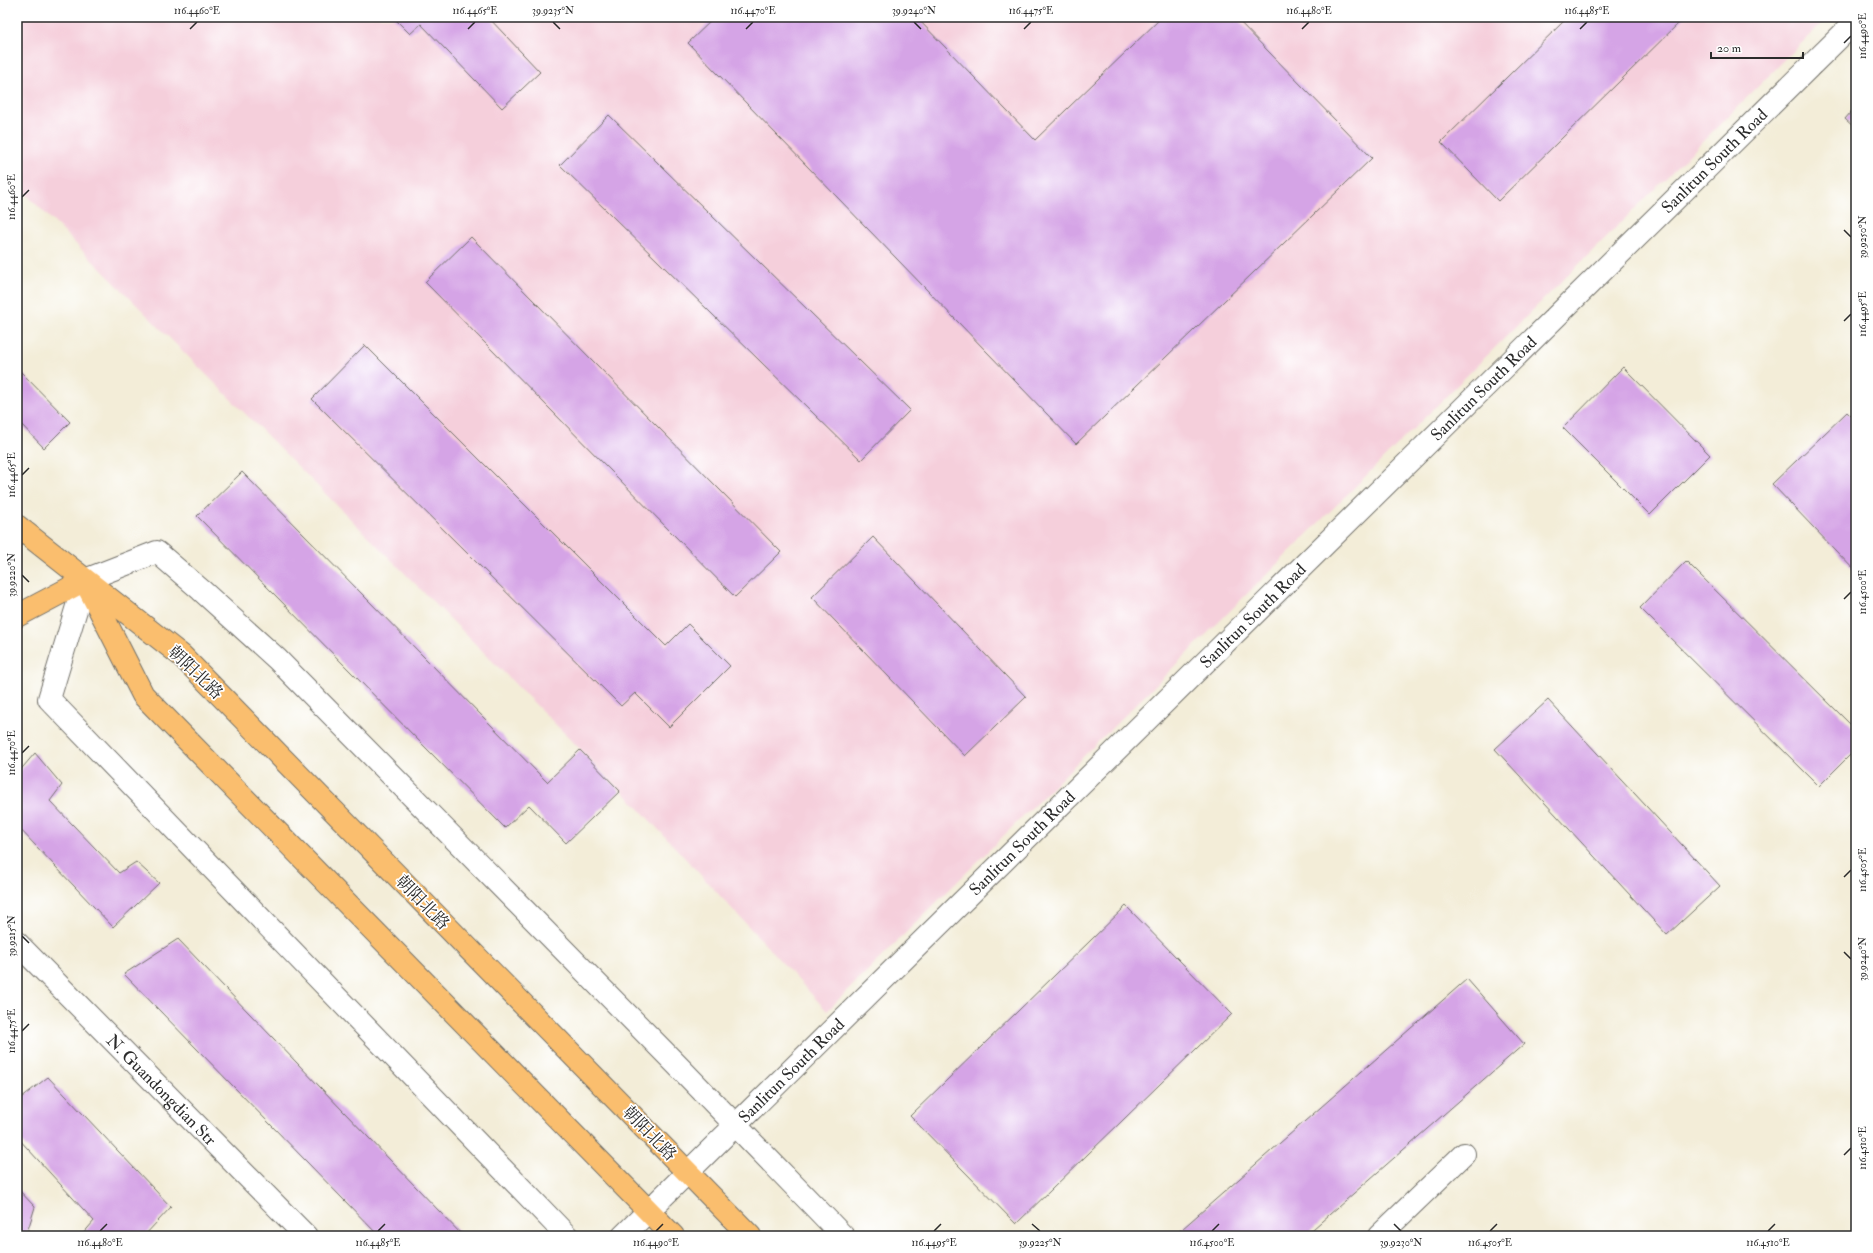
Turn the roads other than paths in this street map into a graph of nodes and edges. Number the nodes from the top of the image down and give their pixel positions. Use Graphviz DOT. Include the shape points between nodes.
graph roads {
  1 [pos="1856,21"];
  2 [pos="17,526"];
  3 [pos="85,580"];
  4 [pos="17,616"];
  5 [pos="17,943"];
  6 [pos="735,1126"];
  7 [pos="1464,1154"];
  8 [pos="688,1172"];
  9 [pos="649,1211"];
  10 [pos="296,1233"];
  11 [pos="567,1236"];
  12 [pos="623,1236"];
  13 [pos="673,1236"];
  14 [pos="750,1236"];
  15 [pos="843,1236"];
  16 [pos="1379,1236"];
  1 -- 6 [label="street, Sanlitun South Road"];
  2 -- 3 [label="main road, 朝阳北路"];
  3 -- 4 [label="main road"];
  3 -- 6 [label="street" via="156,552 276,659"];
  3 -- 8 [label="main road, 朝阳北路" via="182,656"];
  3 -- 9 [label="main road, 朝阳北路" via="143,695"];
  3 -- 11 [label="street" via="48,699"];
  5 -- 10 [label="street, N. Guandongdian Str"];
  6 -- 8 [label="street, Sanlitun South Road"];
  6 -- 15 [label="street"];
  7 -- 16 [label="street"];
  8 -- 9 [label="street, Sanlitun South Road"];
  8 -- 14 [label="main road, 朝阳北路"];
  9 -- 12 [label="street, Sanlitun South Road"];
  9 -- 13 [label="main road, 朝阳北路"];
}
